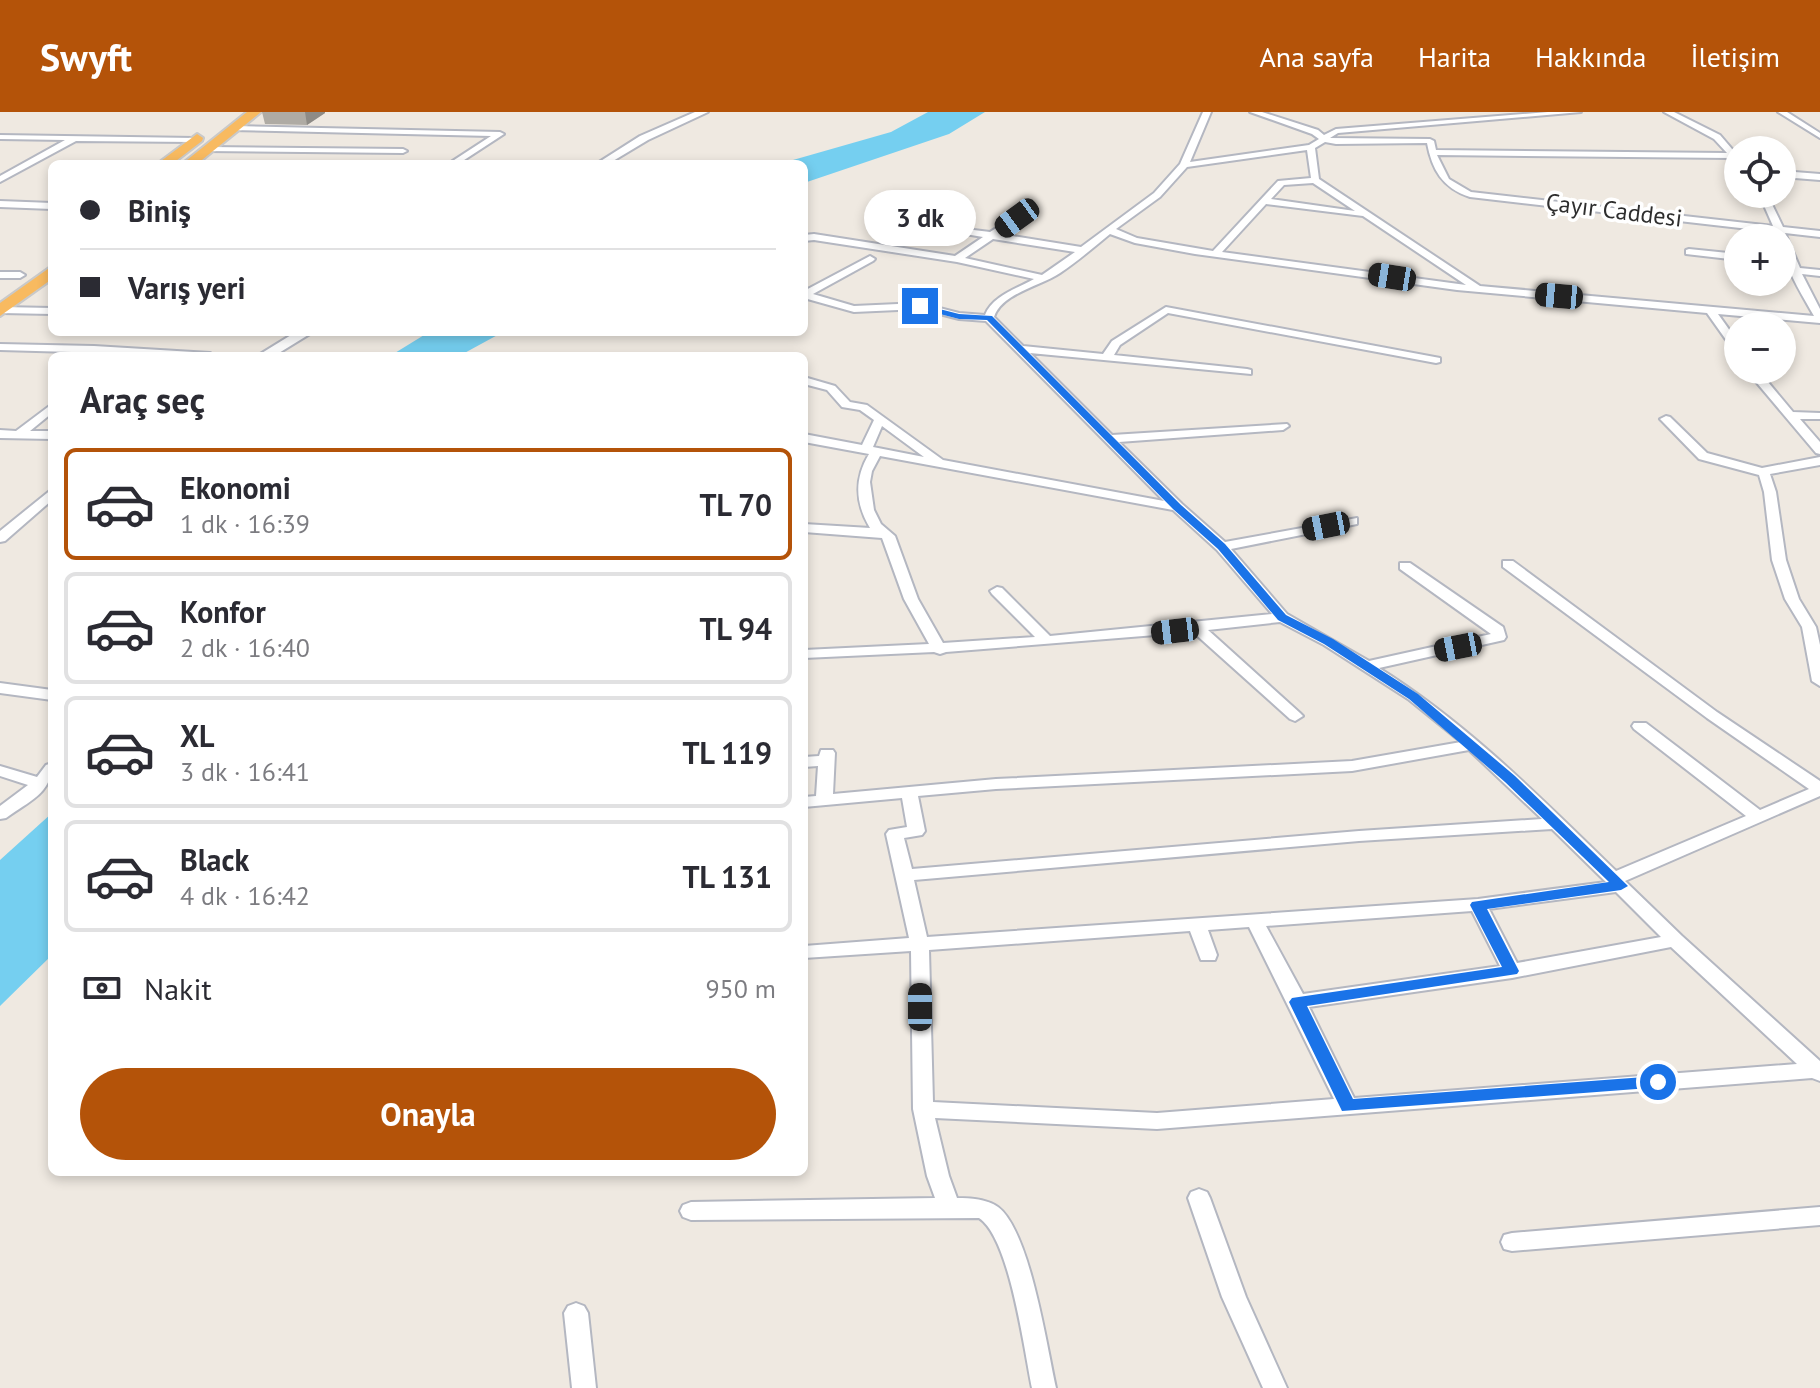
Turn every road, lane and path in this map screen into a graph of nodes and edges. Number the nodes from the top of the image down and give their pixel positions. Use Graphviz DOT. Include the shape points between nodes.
graph roads {
  1 [pos="212,112"];
  2 [pos="227,112"];
  3 [pos="255,112"];
  4 [pos="703,112"];
  5 [pos="1207,112"];
  6 [pos="1254,112"];
  7 [pos="1577,112"];
  8 [pos="1668,112"];
  9 [pos="1782,112"];
  10 [pos="234,128"];
  11 [pos="1820,136"];
  12 [pos="0,137"];
  13 [pos="76,138"];
  14 [pos="1324,139"];
  15 [pos="194,140"];
  16 [pos="1724,145"];
  17 [pos="1311,147"];
  18 [pos="208,149"];
  19 [pos="403,151"];
  20 [pos="1431,152"];
  21 [pos="1724,159"];
  22 [pos="169,160"];
  23 [pos="194,160"];
  24 [pos="459,160"];
  25 [pos="608,160"];
  26 [pos="1184,165"];
  27 [pos="1796,175"];
  28 [pos="1820,177"];
  29 [pos="0,179"];
  30 [pos="1315,180"];
  31 [pos="1263,201"];
  32 [pos="0,204"];
  33 [pos="48,206"];
  34 [pos="1365,214"];
  35 [pos="1017,218"];
  36 [pos="1737,224"];
  37 [pos="944,228"];
  38 [pos="1109,230"];
  39 [pos="1796,231"];
  40 [pos="1820,234"];
  41 [pos="992,236"];
  42 [pos="808,238"];
  43 [pos="1083,250"];
  44 [pos="1689,252"];
  45 [pos="1215,254"];
  46 [pos="48,255"];
  47 [pos="1724,256"];
  48 [pos="870,259"];
  49 [pos="957,259"];
  50 [pos="1796,266"];
  51 [pos="1820,273"];
  52 [pos="48,274"];
  53 [pos="0,275"];
  54 [pos="20,275"];
  55 [pos="1796,276"];
  56 [pos="1044,278"];
  57 [pos="1478,288"];
  58 [pos="0,290"];
  59 [pos="808,293"];
  60 [pos="808,296"];
  61 [pos="1709,309"];
  62 [pos="1,311"];
  63 [pos="48,311"];
  64 [pos="989,318"];
  65 [pos="1820,319"];
  66 [pos="1724,330"];
  67 [pos="299,336"];
  68 [pos="0,347"];
  69 [pos="1019,349"];
  70 [pos="97,352"];
  71 [pos="271,352"];
  72 [pos="1107,357"];
  73 [pos="1436,360"];
  74 [pos="1247,372"];
  75 [pos="808,381"];
  76 [pos="1765,384"];
  77 [pos="48,410"];
  78 [pos="1793,415"];
  79 [pos="1820,416"];
  80 [pos="880,419"];
  81 [pos="1666,419"];
  82 [pos="1283,426"];
  83 [pos="0,434"];
  84 [pos="19,434"];
  85 [pos="48,435"];
  86 [pos="808,439"];
  87 [pos="1111,439"];
  88 [pos="871,450"];
  89 [pos="1820,450"];
  90 [pos="1820,461"];
  91 [pos="941,463"];
  92 [pos="1764,473"];
  93 [pos="48,496"];
  94 [pos="1177,507"];
  95 [pos="1352,521"];
  96 [pos="808,528"];
  97 [pos="878,532"];
  98 [pos="0,538"];
  99 [pos="1222,547"];
  100 [pos="1508,564"];
  101 [pos="1405,566"];
  102 [pos="997,591"];
  103 [pos="1282,617"];
  104 [pos="1197,628"];
  105 [pos="1046,640"];
  106 [pos="940,650"];
  107 [pos="808,654"];
  108 [pos="1366,666"];
  109 [pos="1820,681"];
  110 [pos="0,688"];
  111 [pos="48,694"];
  112 [pos="1295,716"];
  113 [pos="1640,726"];
  114 [pos="1472,745"];
  115 [pos="808,761"];
  116 [pos="0,771"];
  117 [pos="48,774"];
  118 [pos="41,784"];
  119 [pos="1820,790"];
  120 [pos="909,792"];
  121 [pos="824,801"];
  122 [pos="808,802"];
  123 [pos="0,814"];
  124 [pos="1757,816"];
  125 [pos="1556,823"];
  126 [pos="905,875"];
  127 [pos="1617,882"];
  128 [pos="1478,905"];
  129 [pos="1254,920"];
  130 [pos="1197,926"];
  131 [pos="1675,940"];
  132 [pos="920,945"];
  133 [pos="808,952"];
  134 [pos="1208,955"];
  135 [pos="1512,971"];
  136 [pos="1297,1002"];
  137 [pos="1818,1071"];
  138 [pos="1348,1106"];
  139 [pos="923,1109"];
  140 [pos="1199,1198"];
  141 [pos="949,1207"];
  142 [pos="691,1211"];
  143 [pos="1820,1216"];
  144 [pos="1512,1242"];
  145 [pos="576,1313"];
  146 [pos="584,1388"];
  147 [pos="1044,1388"];
  148 [pos="1275,1388"];
  1 -- 2 [label="street"];
  2 -- 15 [label="highway"];
  3 -- 10 [label="highway"];
  4 -- 25 [label="street"];
  5 -- 26 [label="street"];
  6 -- 14 [label="street"];
  7 -- 14 [label="street" via="1336,131"];
  8 -- 16 [label="street"];
  9 -- 11 [label="street"];
  10 -- 18 [label="highway"];
  10 -- 24 [label="street" via="501,135"];
  12 -- 13 [label="street"];
  13 -- 15 [label="street"];
  13 -- 29 [label="street"];
  14 -- 17 [label="street"];
  14 -- 20 [label="street" via="1422,139 1430,141"];
  15 -- 22 [label="highway"];
  17 -- 26 [label="street"];
  17 -- 30 [label="street"];
  18 -- 19 [label="street"];
  18 -- 23 [label="highway"];
  20 -- 21 [label="street"];
  20 -- 36 [label="street, Çayır Caddesi" via="1449,186 1470,194"];
  26 -- 38 [label="street" via="1157,195"];
  27 -- 28 [label="street"];
  30 -- 31 [label="street" via="1281,183"];
  30 -- 34 [label="street"];
  31 -- 34 [label="street"];
  31 -- 45 [label="street"];
  32 -- 33 [label="street"];
  34 -- 57 [label="street"];
  35 -- 41 [label="street"];
  37 -- 41 [label="street"];
  38 -- 43 [label="street"];
  38 -- 45 [label="street" via="1135,240"];
  39 -- 40 [label="street, Çayır Caddesi"];
  41 -- 43 [label="street"];
  41 -- 49 [label="street"];
  42 -- 49 [label="street"];
  43 -- 56 [label="street"];
  44 -- 47 [label="street"];
  45 -- 57 [label="street"];
  46 -- 54 [label="highway"];
  48 -- 59 [label="street"];
  49 -- 56 [label="street"];
  50 -- 51 [label="street"];
  52 -- 62 [label="highway"];
  53 -- 54 [label="street"];
  54 -- 58 [label="highway"];
  55 -- 65 [label="street"];
  56 -- 64 [label="street" via="1007,297"];
  57 -- 61 [label="street"];
  60 -- 64 [label="street" via="854,309 920,306"];
  61 -- 65 [label="street"];
  61 -- 66 [label="street"];
  62 -- 63 [label="street"];
  64 -- 69 [label="street"];
  67 -- 71 [label="street"];
  68 -- 70 [label="street"];
  69 -- 72 [label="street"];
  69 -- 87 [label="street"];
  72 -- 73 [label="street" via="1116,343 1166,310"];
  72 -- 74 [label="street"];
  75 -- 80 [label="street" via="831,388 846,405 863,407"];
  76 -- 78 [label="street"];
  77 -- 84 [label="street"];
  78 -- 79 [label="street"];
  78 -- 89 [label="street"];
  80 -- 88 [label="street"];
  80 -- 91 [label="street"];
  81 -- 92 [label="street" via="1703,456"];
  82 -- 87 [label="street"];
  83 -- 84 [label="street"];
  84 -- 85 [label="street"];
  86 -- 88 [label="street"];
  87 -- 94 [label="street"];
  88 -- 91 [label="street"];
  88 -- 97 [label="street" via="865,476 871,522"];
  90 -- 92 [label="street"];
  91 -- 94 [label="street"];
  92 -- 109 [label="street" via="1779,560 1792,599 1809,627"];
  93 -- 98 [label="street"];
  94 -- 99 [label="street"];
  95 -- 99 [label="street"];
  96 -- 97 [label="street"];
  97 -- 106 [label="street" via="888,536 911,599"];
  99 -- 103 [label="street"];
  100 -- 119 [label="street"];
  101 -- 108 [label="street" via="1498,630 1499,637"];
  102 -- 105 [label="street"];
  103 -- 104 [label="street"];
  103 -- 108 [label="street"];
  104 -- 105 [label="street"];
  104 -- 112 [label="street"];
  105 -- 106 [label="street"];
  106 -- 107 [label="street"];
  108 -- 114 [label="street" via="1413,696"];
  110 -- 111 [label="street"];
  113 -- 124 [label="street"];
  114 -- 120 [label="street" via="1352,766"];
  114 -- 125 [label="street"];
  115 -- 121 [label="street" via="826,757"];
  116 -- 118 [label="street"];
  117 -- 118 [label="street"];
  118 -- 123 [label="street"];
  119 -- 124 [label="street"];
  120 -- 121 [label="street"];
  120 -- 126 [label="street" via="916,831 895,834"];
  121 -- 122 [label="street"];
  124 -- 127 [label="street"];
  125 -- 126 [label="street"];
  125 -- 127 [label="street"];
  126 -- 132 [label="street"];
  127 -- 128 [label="street"];
  127 -- 131 [label="street"];
  128 -- 129 [label="street"];
  128 -- 135 [label="street"];
  129 -- 130 [label="street"];
  129 -- 136 [label="street"];
  130 -- 132 [label="street"];
  130 -- 134 [label="street"];
  131 -- 135 [label="street"];
  131 -- 137 [label="street"];
  132 -- 133 [label="street"];
  132 -- 139 [label="street"];
  135 -- 136 [label="street"];
  136 -- 138 [label="street"];
  137 -- 138 [label="street"];
  138 -- 139 [label="street" via="1157,1121"];
  139 -- 141 [label="street"];
  140 -- 148 [label="street" via="1234,1297"];
  141 -- 142 [label="street"];
  141 -- 147 [label="street" via="977,1207 996,1217 1009,1243"];
  143 -- 144 [label="street"];
  145 -- 146 [label="street"];
}
